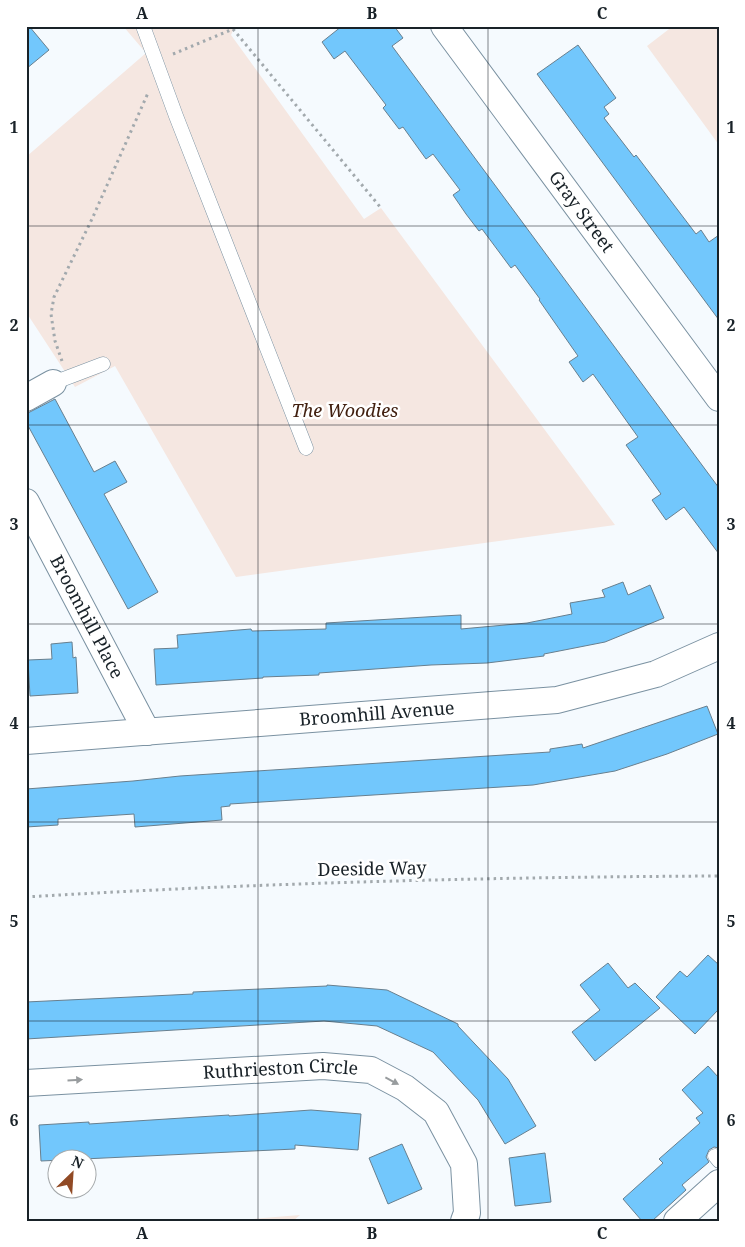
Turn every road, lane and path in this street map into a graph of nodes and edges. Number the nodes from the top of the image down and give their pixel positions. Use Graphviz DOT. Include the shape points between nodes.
graph roads {
  1 [pos="143,26"];
  2 [pos="444,26"];
  3 [pos="156,62"];
  4 [pos="381,208"];
  5 [pos="103,364"];
  6 [pos="54,383"];
  7 [pos="26,398"];
  8 [pos="719,398"];
  9 [pos="306,448"];
  10 [pos="26,502"];
  11 [pos="719,646"];
  12 [pos="147,732"];
  13 [pos="26,741"];
  14 [pos="719,876"];
  15 [pos="26,897"];
  16 [pos="26,1083"];
  17 [pos="719,1183"];
  18 [pos="464,1221"];
  19 [pos="677,1221"];
  1 -- 3 [label="lane"];
  2 -- 8 [label="street, Gray Street"];
  3 -- 4 [label="path" via="232,29"];
  3 -- 6 [label="path" via="147,95 54,298 51,314 63,360 55,368"];
  3 -- 9 [label="lane"];
  5 -- 6 [label="lane"];
  6 -- 7 [label="street"];
  10 -- 12 [label="street, Broomhill Place"];
  11 -- 12 [label="street, Broomhill Avenue" via="656,674 557,700"];
  12 -- 13 [label="street, Broomhill Avenue"];
  14 -- 15 [label="path, Deeside Way" via="319,884"];
  16 -- 18 [label="street, Ruthrieston Circle, one-way" via="323,1066 371,1070 405,1088 436,1112 464,1164"];
  17 -- 19 [label="street"];
}
